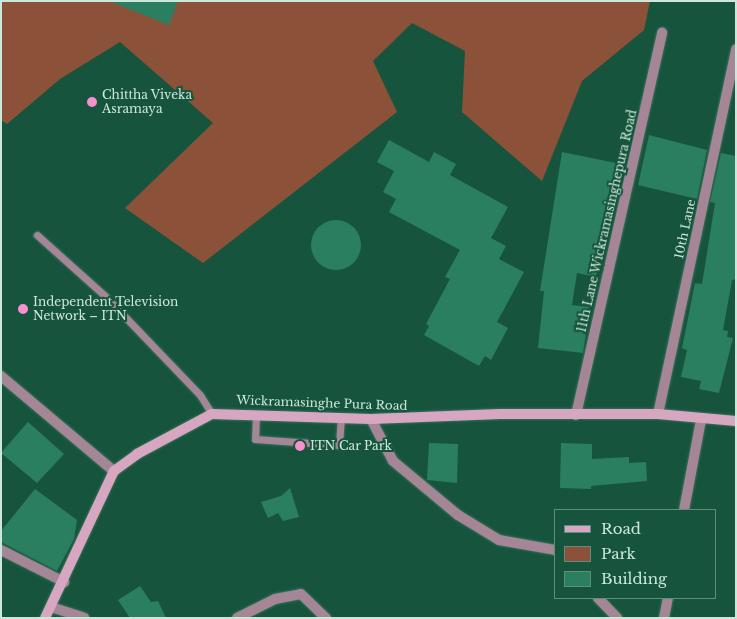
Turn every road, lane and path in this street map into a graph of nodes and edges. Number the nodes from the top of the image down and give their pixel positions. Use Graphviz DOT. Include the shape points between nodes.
graph roads {
  1 [pos="662,33"];
  2 [pos="736,49"];
  3 [pos="37,235"];
  4 [pos="1,376"];
  5 [pos="212,414"];
  6 [pos="256,414"];
  7 [pos="658,414"];
  8 [pos="576,415"];
  9 [pos="340,418"];
  10 [pos="371,419"];
  11 [pos="702,420"];
  12 [pos="736,422"];
  13 [pos="114,471"];
  14 [pos="684,509"];
  15 [pos="1,550"];
  16 [pos="554,551"];
  17 [pos="64,582"];
  18 [pos="599,599"];
  19 [pos="668,599"];
  20 [pos="51,607"];
  21 [pos="45,618"];
  22 [pos="84,618"];
  23 [pos="238,618"];
  24 [pos="326,618"];
  25 [pos="617,618"];
  26 [pos="664,618"];
  1 -- 8 [label="street, 11th Lane Wickramasinghepura Road"];
  2 -- 7 [label="street, 10th Lane"];
  3 -- 5 [label="lane" via="106,297 200,395"];
  4 -- 13 [label="street"];
  5 -- 6 [label="street, Wickramasinghe Pura Road"];
  5 -- 13 [label="street, Wickramasinghe Pura Road" via="137,454"];
  6 -- 9 [label="street, Wickramasinghe Pura Road"];
  6 -- 9 [label="lane" via="256,439 339,445"];
  7 -- 8 [label="street, Wickramasinghe Pura Road"];
  7 -- 11 [label="street, Wickramasinghe Pura Road"];
  8 -- 10 [label="street, Wickramasinghe Pura Road"];
  9 -- 10 [label="street, Wickramasinghe Pura Road"];
  10 -- 16 [label="street" via="393,461 458,514 499,540"];
  11 -- 12 [label="street, Wickramasinghe Pura Road"];
  11 -- 14 [label="street"];
  13 -- 17 [label="street, Wickramasinghe Pura Road"];
  15 -- 17 [label="street"];
  17 -- 20 [label="street, Wickramasinghe Pura Road"];
  18 -- 25 [label="street"];
  19 -- 26 [label="street"];
  20 -- 21 [label="street, Wickramasinghe Pura Road"];
  20 -- 22 [label="street"];
  23 -- 24 [label="street" via="275,599 301,594"];
}
